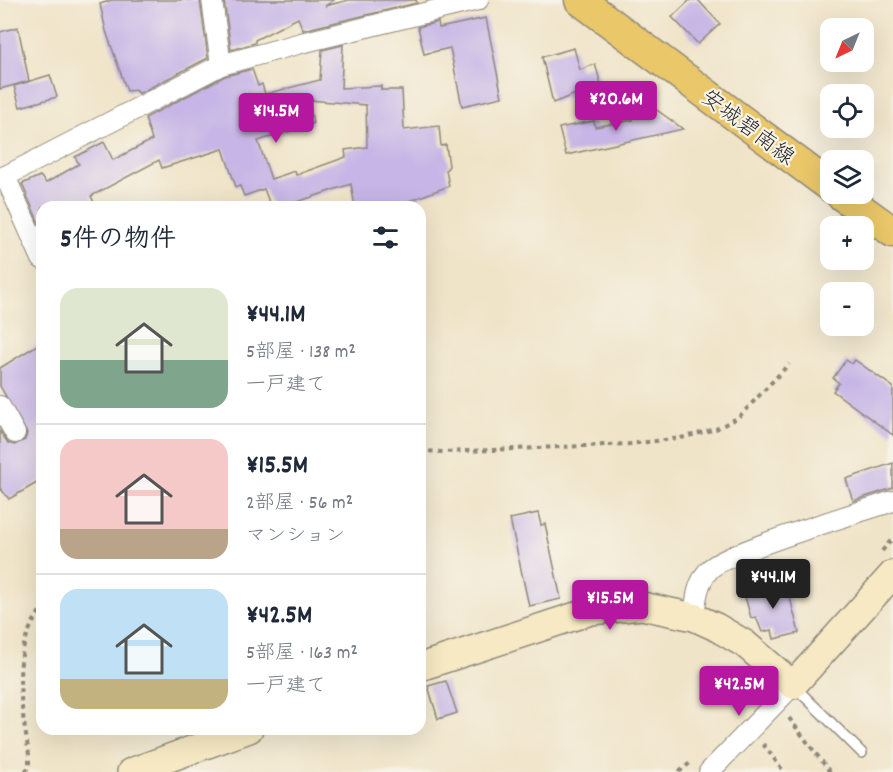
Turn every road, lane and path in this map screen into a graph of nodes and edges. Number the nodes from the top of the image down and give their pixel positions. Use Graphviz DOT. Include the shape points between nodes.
graph roads {
  1 [pos="212,0"];
  2 [pos="478,0"];
  3 [pos="580,0"];
  4 [pos="221,65"];
  5 [pos="3,178"];
  6 [pos="820,179"];
  7 [pos="854,204"];
  8 [pos="893,232"];
  9 [pos="36,247"];
  10 [pos="789,364"];
  11 [pos="0,406"];
  12 [pos="15,433"];
  13 [pos="426,452"];
  14 [pos="893,501"];
  15 [pos="893,574"];
  16 [pos="36,617"];
  17 [pos="694,617"];
  18 [pos="426,665"];
  19 [pos="784,695"];
  20 [pos="751,730"];
  21 [pos="233,735"];
  22 [pos="862,753"];
  23 [pos="25,772"];
  24 [pos="131,772"];
  25 [pos="708,772"];
  26 [pos="784,772"];
  27 [pos="830,772"];
  1 -- 4 [label="street"];
  2 -- 4 [label="street"];
  3 -- 6 [label="main road, 安城碧南線"];
  4 -- 5 [label="street"];
  5 -- 9 [label="street"];
  7 -- 8 [label="main road"];
  10 -- 13 [label="path" via="739,417 716,429 681,438 630,444"];
  11 -- 12 [label="street"];
  14 -- 17 [label="street" via="739,554 710,568 697,592"];
  15 -- 19 [label="street"];
  16 -- 23 [label="path" via="22,648 19,674 29,755"];
  17 -- 18 [label="street" via="642,606 591,611"];
  17 -- 19 [label="street" via="745,644"];
  19 -- 20 [label="street"];
  19 -- 22 [label="lane"];
  19 -- 27 [label="path" via="798,727"];
  20 -- 25 [label="street"];
  20 -- 26 [label="path"];
  21 -- 24 [label="street"];
}
